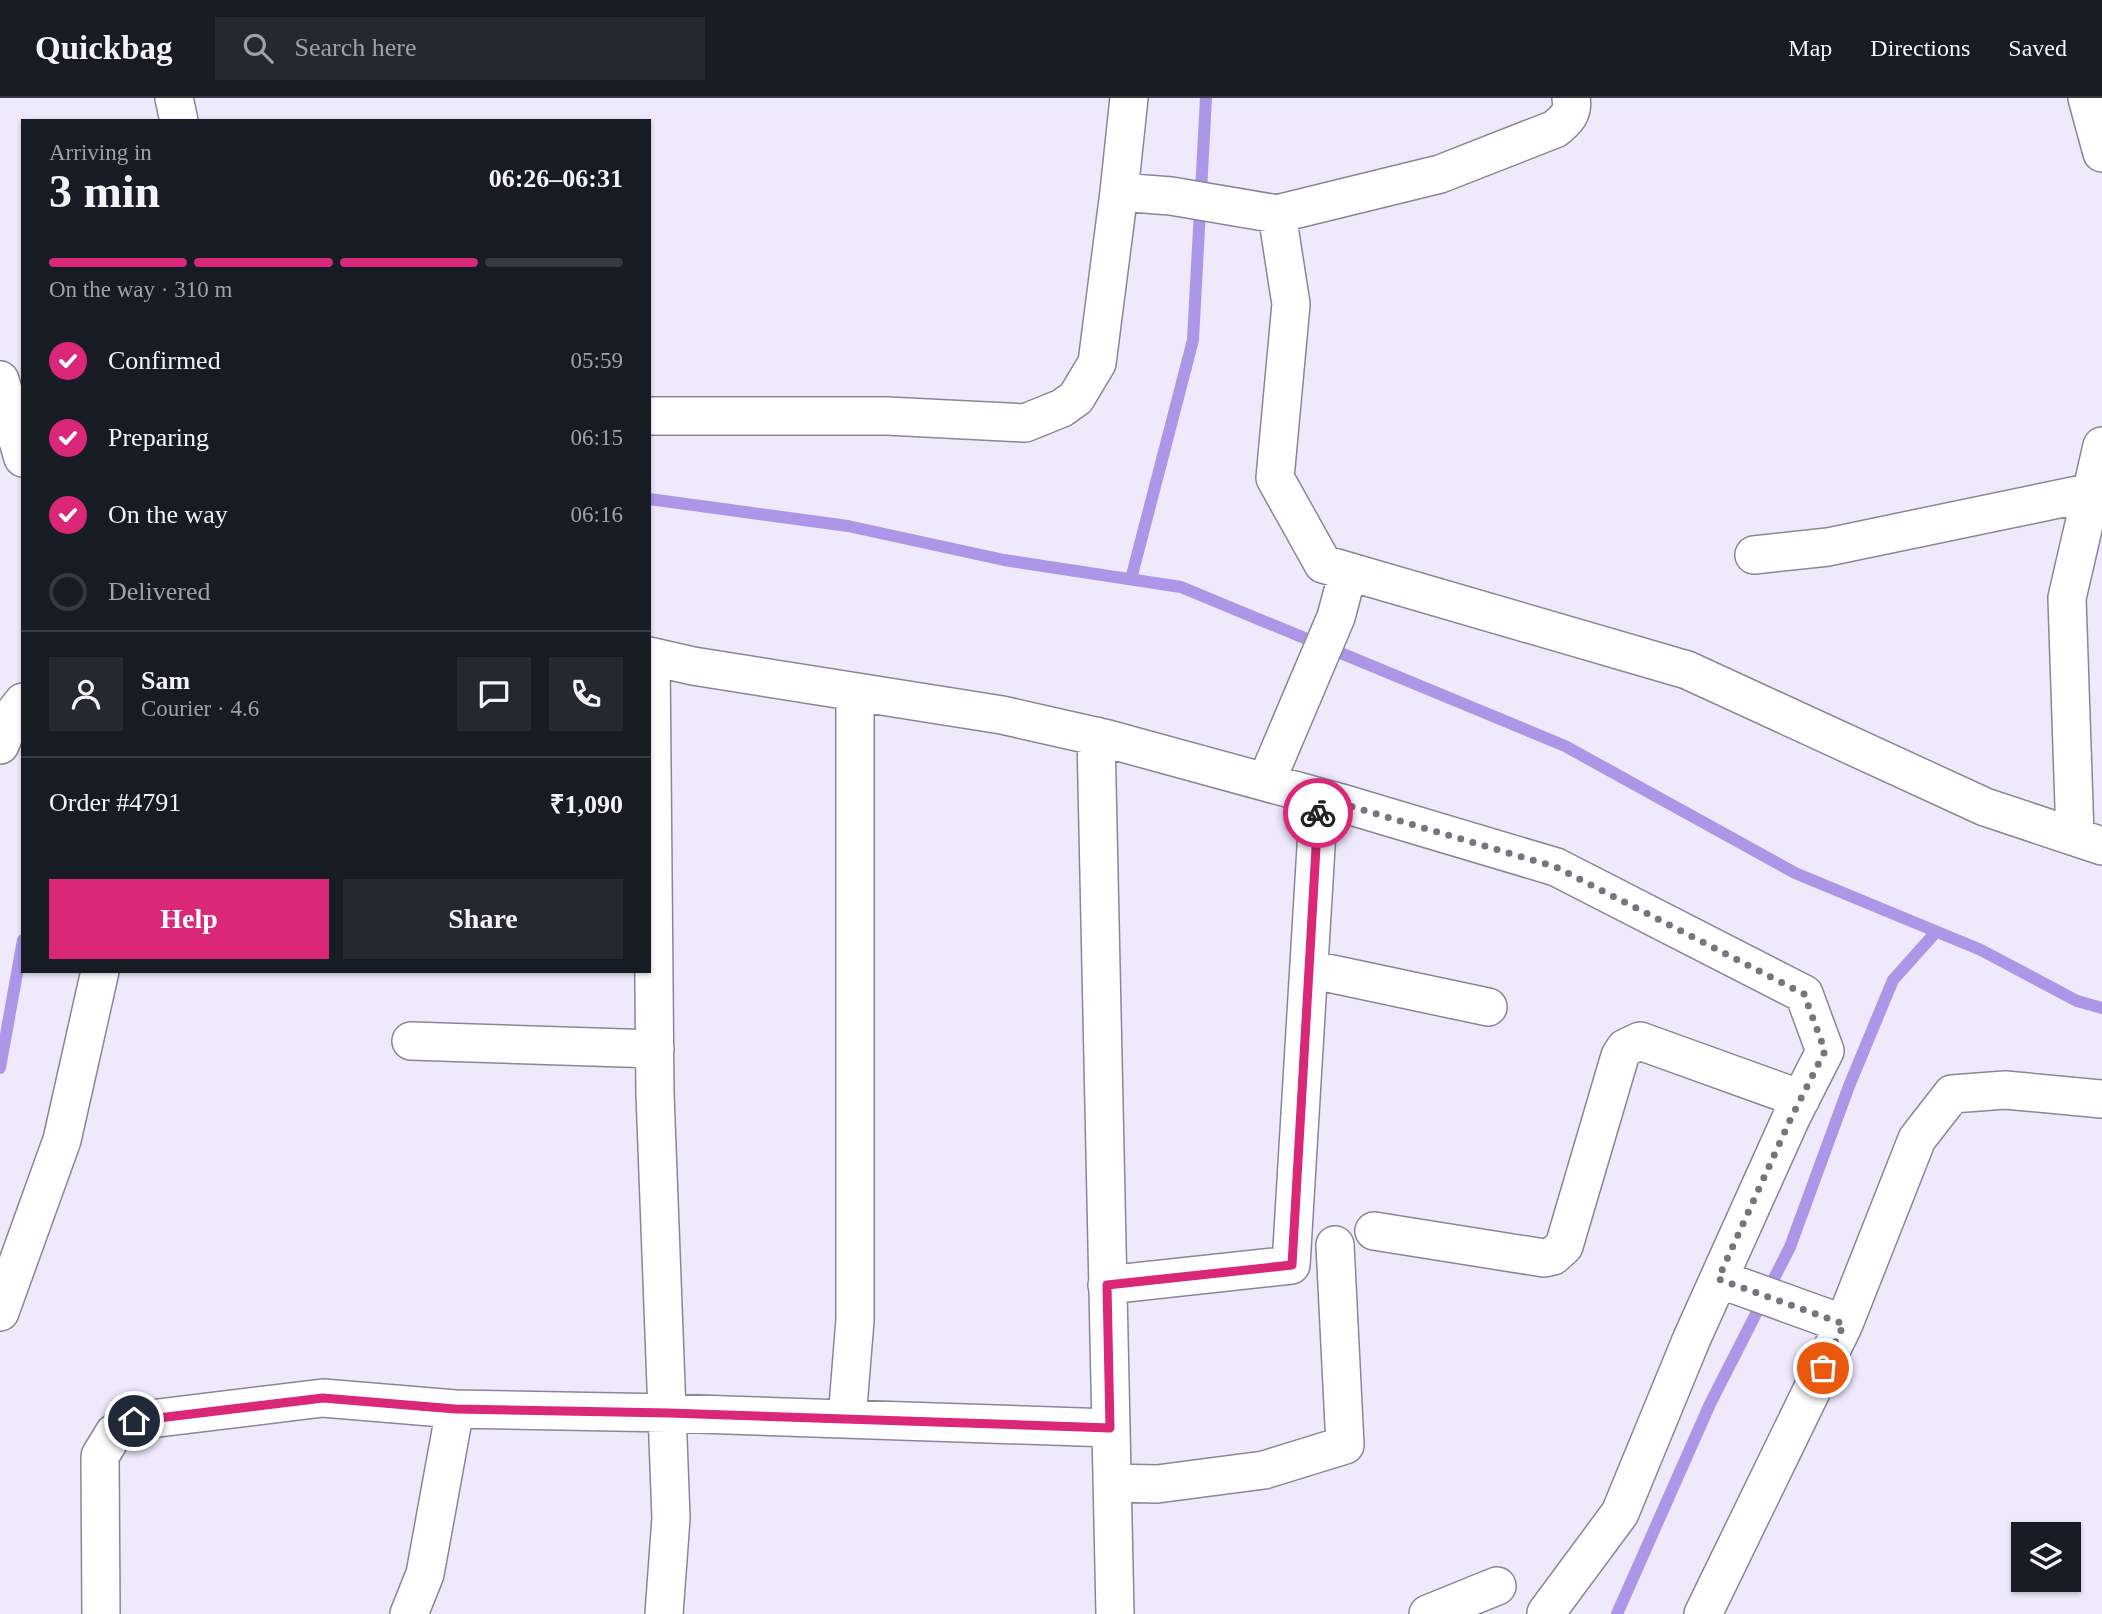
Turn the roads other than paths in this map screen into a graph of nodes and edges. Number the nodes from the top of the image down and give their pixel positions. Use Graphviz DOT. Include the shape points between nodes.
graph roads {
  1 [pos="174,98"];
  2 [pos="1129,98"];
  3 [pos="1571,98"];
  4 [pos="2087,98"];
  5 [pos="179,119"];
  6 [pos="2102,153"];
  7 [pos="1119,192"];
  8 [pos="1277,214"];
  9 [pos="0,380"];
  10 [pos="651,416"];
  11 [pos="2102,446"];
  12 [pos="21,451"];
  13 [pos="2092,492"];
  14 [pos="1754,555"];
  15 [pos="1348,572"];
  16 [pos="651,657"];
  17 [pos="855,692"];
  18 [pos="651,735"];
  19 [pos="1096,736"];
  20 [pos="1266,782"];
  21 [pos="1319,797"];
  22 [pos="2089,841"];
  23 [pos="1309,969"];
  24 [pos="100,973"];
  25 [pos="1488,1007"];
  26 [pos="411,1041"];
  27 [pos="655,1049"];
  28 [pos="1801,1099"];
  29 [pos="2102,1100"];
  30 [pos="1374,1231"];
  31 [pos="1335,1245"];
  32 [pos="1733,1284"];
  33 [pos="1107,1285"];
  34 [pos="0,1312"];
  35 [pos="1844,1324"];
  36 [pos="455,1409"];
  37 [pos="669,1413"];
  38 [pos="847,1419"];
  39 [pos="1110,1428"];
  40 [pos="1112,1483"];
  41 [pos="1497,1586"];
  42 [pos="1546,1613"];
  43 [pos="101,1614"];
  44 [pos="409,1614"];
  45 [pos="664,1614"];
  46 [pos="1115,1614"];
  47 [pos="1428,1614"];
  48 [pos="1703,1614"];
  1 -- 5 [label="street"];
  2 -- 7 [label="street"];
  3 -- 8 [label="street" via="1573,107 1567,119 1555,129 1440,174"];
  4 -- 6 [label="street"];
  7 -- 8 [label="street" via="1171,195"];
  7 -- 10 [label="street" via="1097,363 1076,398 1062,408 1025,423 887,416"];
  8 -- 15 [label="street" via="1291,304 1275,478 1324,564"];
  9 -- 12 [label="street"];
  11 -- 13 [label="street"];
  13 -- 14 [label="street" via="1828,547"];
  13 -- 22 [label="street" via="2067,598"];
  15 -- 20 [label="street" via="1336,617"];
  15 -- 22 [label="street" via="1687,670 1985,807"];
  16 -- 17 [label="street"];
  17 -- 19 [label="street" via="1002,715"];
  17 -- 38 [label="street" via="855,1306"];
  18 -- 27 [label="street"];
  19 -- 20 [label="street"];
  19 -- 33 [label="street"];
  20 -- 21 [label="street"];
  21 -- 23 [label="street"];
  21 -- 28 [label="street" via="1556,867 1804,994 1825,1051"];
  23 -- 25 [label="street"];
  23 -- 33 [label="street" via="1292,1265"];
  24 -- 34 [label="street" via="62,1140"];
  26 -- 27 [label="street"];
  27 -- 37 [label="street"];
  28 -- 30 [label="street" via="1640,1041 1620,1056 1564,1245 1553,1256"];
  28 -- 32 [label="street"];
  29 -- 35 [label="street" via="2006,1090 1952,1094 1917,1139"];
  31 -- 40 [label="street" via="1345,1445 1264,1470 1157,1484"];
  32 -- 35 [label="street"];
  32 -- 42 [label="street" via="1620,1513"];
  33 -- 39 [label="street"];
  35 -- 48 [label="street"];
  36 -- 37 [label="street"];
  36 -- 43 [label="street" via="323,1398 134,1421 114,1433 100,1456"];
  36 -- 44 [label="street" via="425,1574"];
  37 -- 38 [label="street"];
  37 -- 45 [label="street" via="671,1518"];
  38 -- 39 [label="street"];
  39 -- 40 [label="street"];
  40 -- 46 [label="street"];
  41 -- 47 [label="street"];
}
